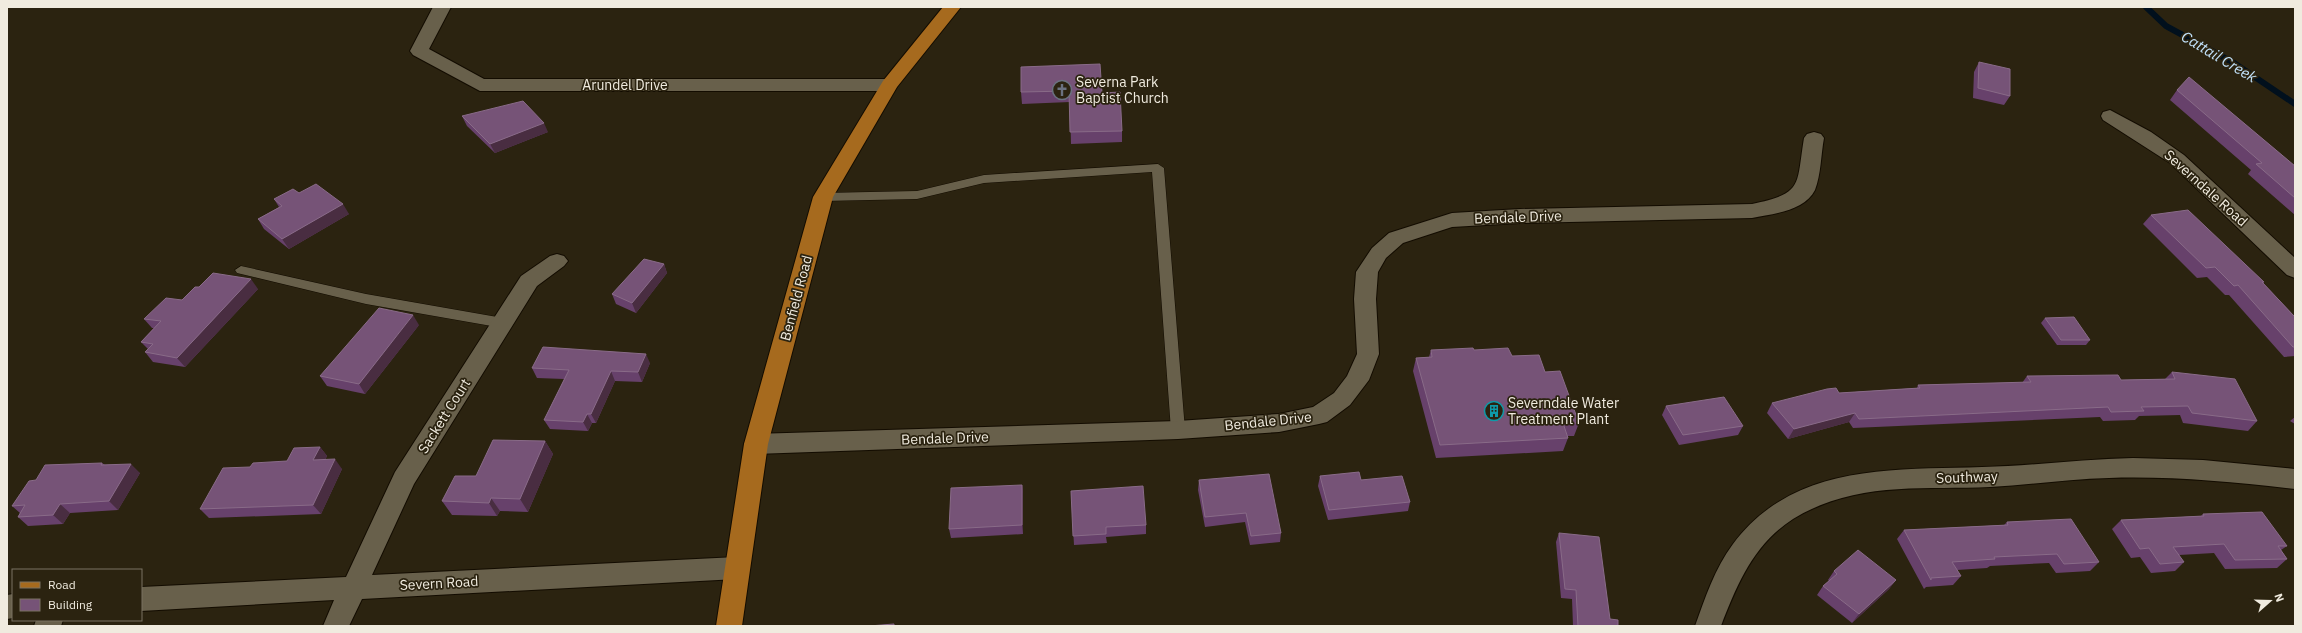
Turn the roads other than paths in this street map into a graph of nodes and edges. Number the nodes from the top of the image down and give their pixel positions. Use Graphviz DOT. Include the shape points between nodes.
graph roads {
  1 [pos="442,7"];
  2 [pos="952,7"];
  3 [pos="889,86"];
  4 [pos="2110,116"];
  5 [pos="1814,138"];
  6 [pos="823,197"];
  7 [pos="557,261"];
  8 [pos="241,270"];
  9 [pos="2295,270"];
  10 [pos="503,323"];
  11 [pos="1178,430"];
  12 [pos="756,444"];
  13 [pos="2295,479"];
  14 [pos="737,568"];
  15 [pos="354,588"];
  16 [pos="142,599"];
  17 [pos="336,626"];
  18 [pos="729,626"];
  19 [pos="1708,626"];
  1 -- 3 [label="street, Arundel Drive" via="419,51 480,85"];
  2 -- 3 [label="main road, Benfield Road"];
  3 -- 6 [label="main road, Benfield Road"];
  4 -- 9 [label="street, Severndale Road" via="2176,159"];
  5 -- 11 [label="street, Bendale Drive" via="1805,189 1793,200 1776,206 1752,211 1452,220 1396,238 1379,253 1368,272 1365,299 1368,354 1357,380 1342,399 1319,415 1306,418 1279,423"];
  6 -- 11 [label="lane" via="917,195 984,179 1158,168"];
  6 -- 12 [label="main road, Benfield Road"];
  7 -- 10 [label="street, Sackett Court" via="529,281"];
  8 -- 10 [label="lane" via="366,299"];
  10 -- 15 [label="street, Sackett Court" via="404,479"];
  11 -- 12 [label="street, Bendale Drive"];
  12 -- 14 [label="main road, Benfield Road"];
  13 -- 19 [label="street, Southway" via="2198,470 2110,468 1851,484 1803,501 1754,536 1737,557"];
  14 -- 15 [label="street, Severn Road"];
  14 -- 18 [label="main road, Benfield Road"];
  15 -- 16 [label="street, Severn Road"];
  15 -- 17 [label="street, Sackett Court"];
}
